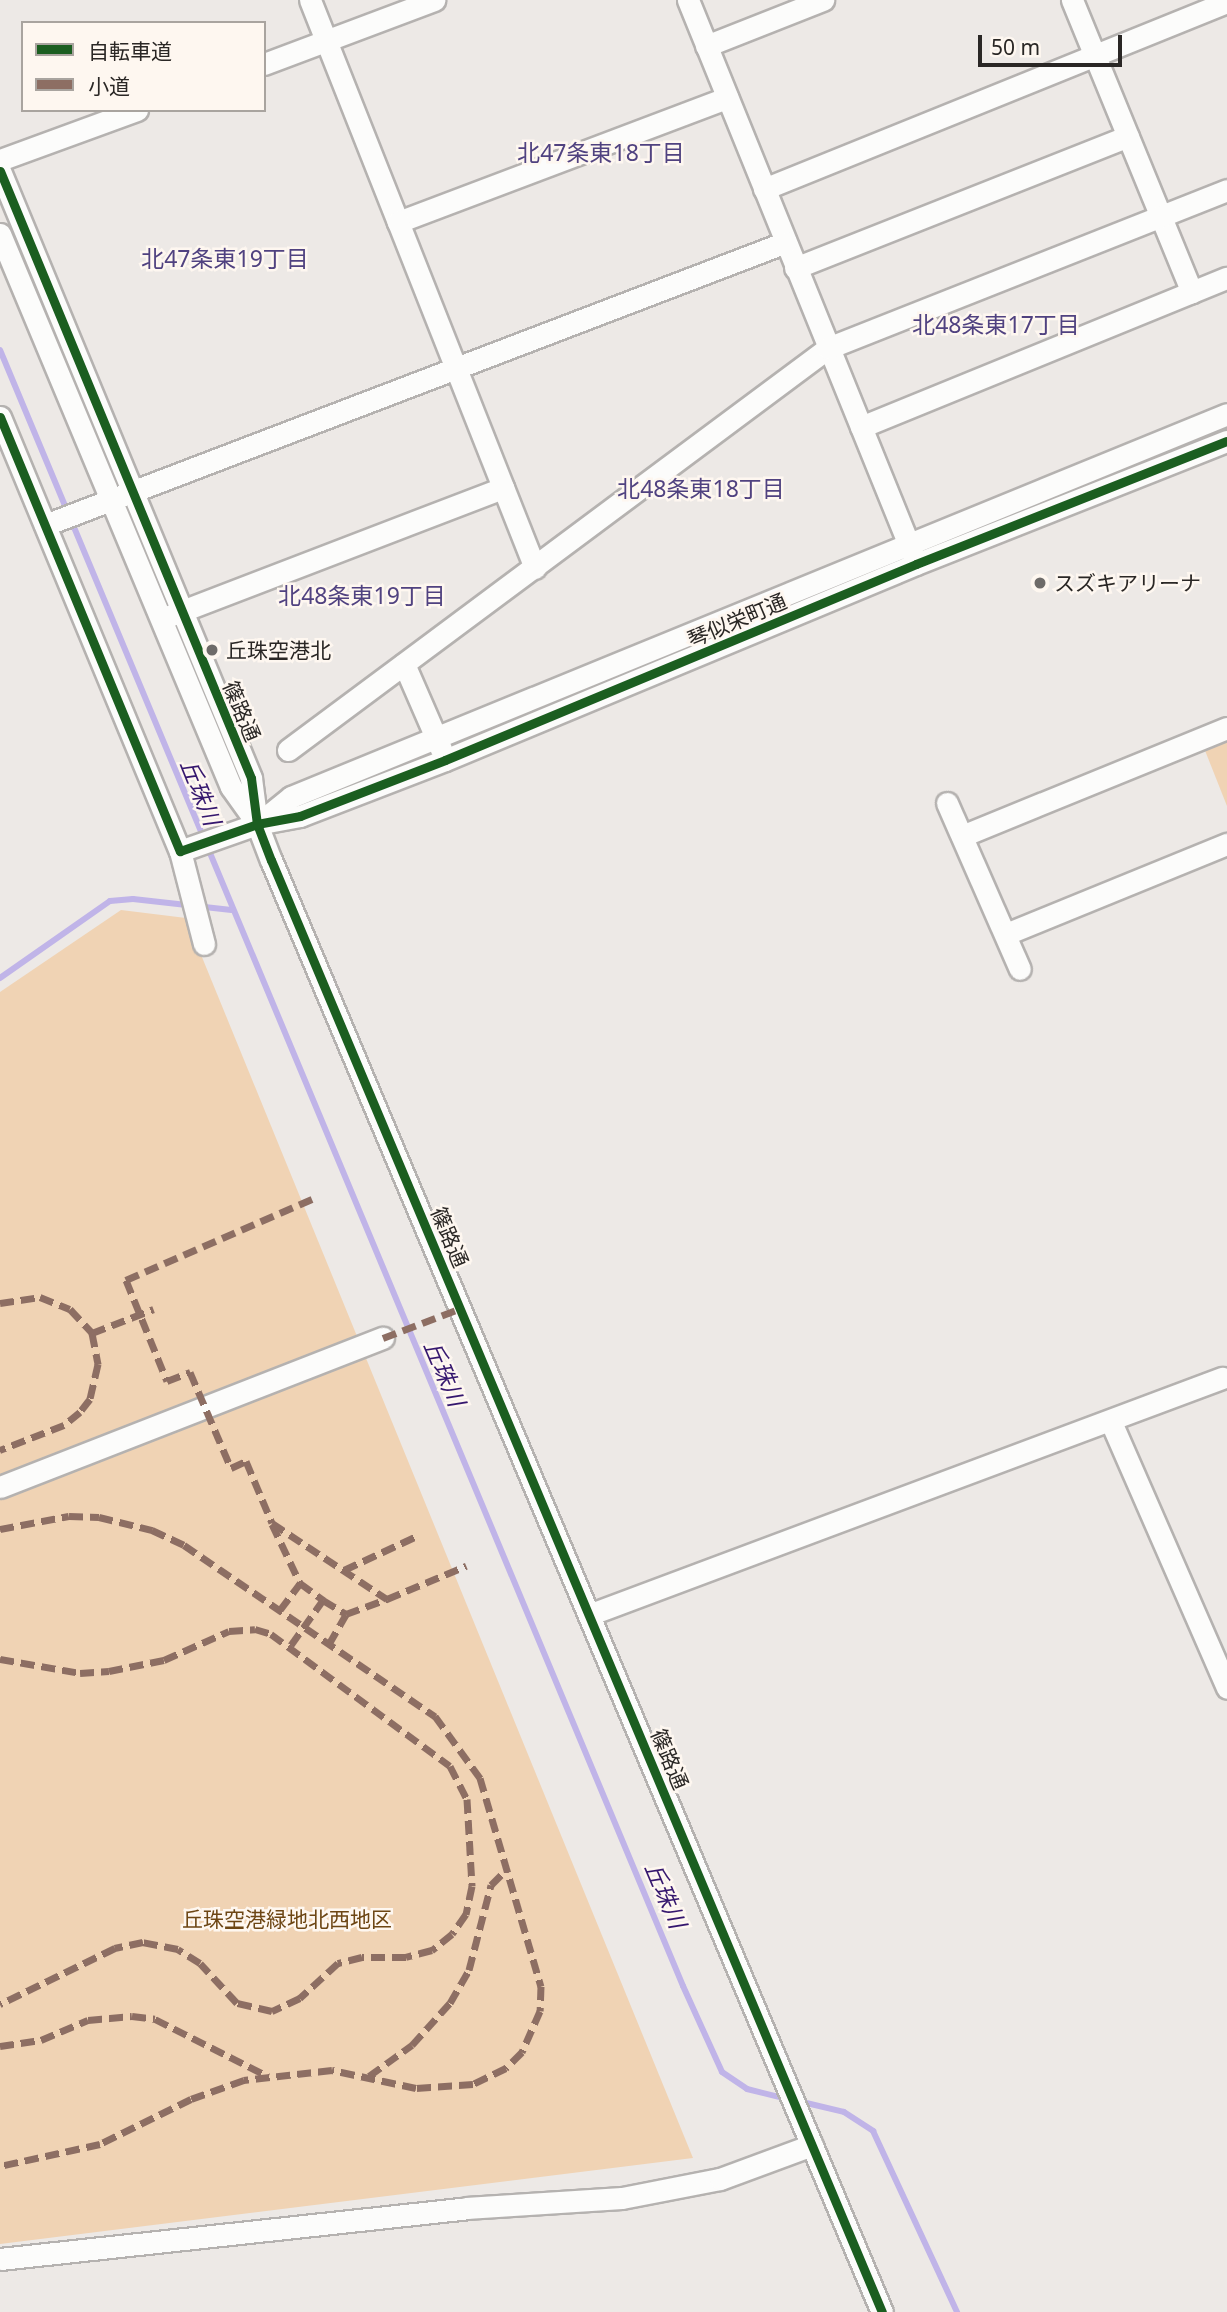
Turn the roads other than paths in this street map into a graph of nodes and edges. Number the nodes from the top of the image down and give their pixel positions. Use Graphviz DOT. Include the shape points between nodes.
graph roads {
  1 [pos="310,0"];
  2 [pos="434,0"];
  3 [pos="688,0"];
  4 [pos="823,0"];
  5 [pos="1072,0"];
  6 [pos="1227,2"];
  7 [pos="327,41"];
  8 [pos="706,46"];
  9 [pos="1095,55"];
  10 [pos="266,63"];
  11 [pos="727,98"];
  12 [pos="132,112"];
  13 [pos="1128,136"];
  14 [pos="0,160"];
  15 [pos="0,171"];
  16 [pos="764,189"];
  17 [pos="1227,190"];
  18 [pos="1161,217"];
  19 [pos="398,222"];
  20 [pos="0,234"];
  21 [pos="786,242"];
  22 [pos="5,259"];
  23 [pos="795,268"];
  24 [pos="1227,278"];
  25 [pos="1192,292"];
  26 [pos="828,348"];
  27 [pos="456,368"];
  28 [pos="1227,414"];
  29 [pos="0,417"];
  30 [pos="860,427"];
  31 [pos="1227,441"];
  32 [pos="503,488"];
  33 [pos="129,491"];
  34 [pos="108,499"];
  35 [pos="50,523"];
  36 [pos="908,542"];
  37 [pos="916,564"];
  38 [pos="535,568"];
  39 [pos="181,612"];
  40 [pos="160,618"];
  41 [pos="404,664"];
  42 [pos="1227,728"];
  43 [pos="436,737"];
  44 [pos="288,750"];
  45 [pos="445,760"];
  46 [pos="947,803"];
  47 [pos="257,824"];
  48 [pos="962,836"];
  49 [pos="1227,844"];
  50 [pos="185,849"];
  51 [pos="202,934"];
  52 [pos="1006,934"];
  53 [pos="1020,970"];
  54 [pos="383,1338"];
  55 [pos="1222,1378"];
  56 [pos="1111,1422"];
  57 [pos="0,1487"];
  58 [pos="591,1614"];
  59 [pos="1227,1688"];
  60 [pos="811,2145"];
  61 [pos="0,2259"];
  62 [pos="882,2312"];
  1 -- 7 [label="street"];
  2 -- 7 [label="street"];
  3 -- 8 [label="street"];
  4 -- 8 [label="street"];
  5 -- 9 [label="street"];
  6 -- 9 [label="street"];
  7 -- 10 [label="street"];
  7 -- 19 [label="street"];
  8 -- 11 [label="street"];
  9 -- 13 [label="street"];
  9 -- 16 [label="street"];
  11 -- 16 [label="street"];
  11 -- 19 [label="street"];
  12 -- 14 [label="street"];
  13 -- 18 [label="street"];
  13 -- 23 [label="street"];
  15 -- 33 [label="street, 篠路通"];
  16 -- 21 [label="street"];
  17 -- 18 [label="street"];
  18 -- 25 [label="street"];
  18 -- 26 [label="street"];
  19 -- 27 [label="street"];
  20 -- 22 [label="street, 篠路通"];
  21 -- 23 [label="street"];
  21 -- 27 [label="street"];
  22 -- 34 [label="street, 篠路通"];
  23 -- 26 [label="street"];
  24 -- 25 [label="street"];
  25 -- 30 [label="street"];
  26 -- 30 [label="street"];
  26 -- 38 [label="street"];
  27 -- 32 [label="street"];
  27 -- 33 [label="street"];
  28 -- 36 [label="street, 琴似栄町通"];
  29 -- 35 [label="street"];
  30 -- 36 [label="street"];
  31 -- 37 [label="street, 琴似栄町通"];
  32 -- 38 [label="street"];
  32 -- 39 [label="street"];
  33 -- 34 [label="street"];
  33 -- 39 [label="street, 篠路通"];
  34 -- 35 [label="street"];
  34 -- 40 [label="street, 篠路通"];
  35 -- 50 [label="street"];
  36 -- 37 [label="street"];
  36 -- 43 [label="street, 琴似栄町通"];
  37 -- 45 [label="street, 琴似栄町通"];
  38 -- 41 [label="street"];
  39 -- 40 [label="street"];
  39 -- 47 [label="street, 篠路通" via="251,778"];
  40 -- 47 [label="street, 篠路通" via="231,787"];
  41 -- 43 [label="street"];
  41 -- 44 [label="street"];
  42 -- 48 [label="street"];
  43 -- 45 [label="street"];
  43 -- 47 [label="street, 琴似栄町通" via="290,797"];
  45 -- 47 [label="street, 琴似栄町通" via="300,816"];
  46 -- 48 [label="street"];
  47 -- 50 [label="street"];
  47 -- 58 [label="street, 篠路通"];
  48 -- 52 [label="street"];
  49 -- 52 [label="street"];
  50 -- 51 [label="street"];
  52 -- 53 [label="street"];
  54 -- 57 [label="street"];
  55 -- 56 [label="street"];
  56 -- 58 [label="street"];
  56 -- 59 [label="street"];
  58 -- 60 [label="street, 篠路通"];
  60 -- 61 [label="street" via="720,2179 622,2198 466,2208"];
  60 -- 62 [label="street, 篠路通"];
}
